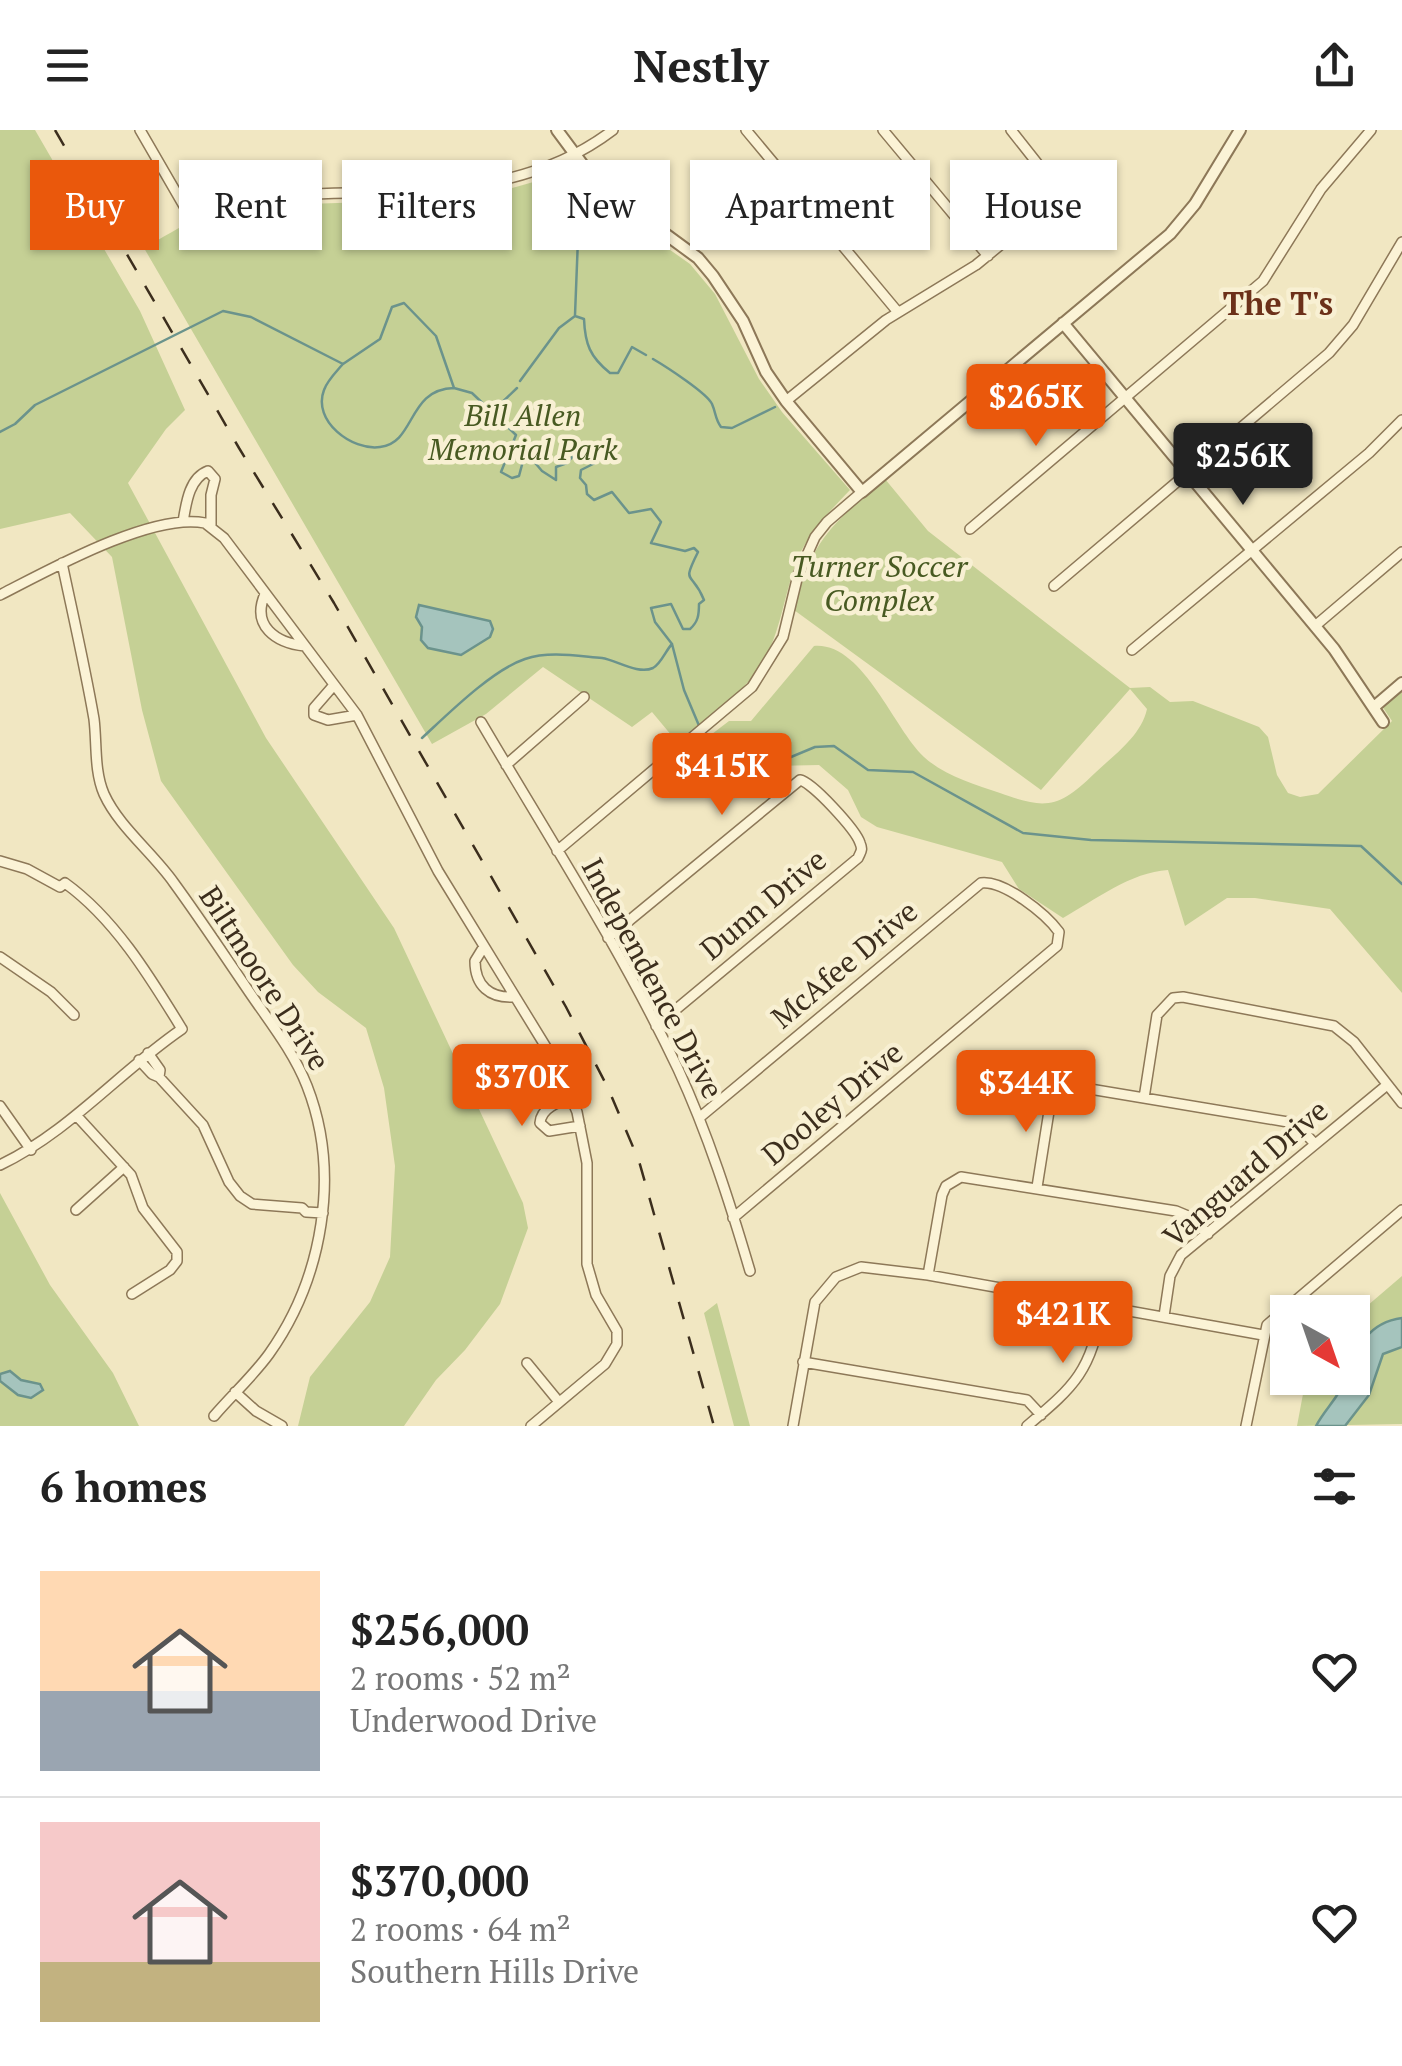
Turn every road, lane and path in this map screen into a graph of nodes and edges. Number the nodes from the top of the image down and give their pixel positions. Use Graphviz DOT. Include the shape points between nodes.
graph roads {
  1 [pos="140,130"];
  2 [pos="557,130"];
  3 [pos="613,130"];
  4 [pos="746,130"];
  5 [pos="883,130"];
  6 [pos="1010,130"];
  7 [pos="1240,130"];
  8 [pos="1371,130"];
  9 [pos="575,157"];
  10 [pos="322,194"];
  11 [pos="179,197"];
  12 [pos="1402,242"];
  13 [pos="988,256"];
  14 [pos="897,311"];
  15 [pos="1064,322"];
  16 [pos="1126,399"];
  17 [pos="786,401"];
  18 [pos="1402,420"];
  19 [pos="1190,474"];
  20 [pos="862,492"];
  21 [pos="183,522"];
  22 [pos="210,525"];
  23 [pos="970,529"];
  24 [pos="1253,550"];
  25 [pos="1402,552"];
  26 [pos="62,563"];
  27 [pos="1054,586"];
  28 [pos="265,594"];
  29 [pos="0,596"];
  30 [pos="1316,626"];
  31 [pos="305,646"];
  32 [pos="1132,650"];
  33 [pos="1402,683"];
  34 [pos="334,685"];
  35 [pos="584,698"];
  36 [pos="1374,707"];
  37 [pos="357,715"];
  38 [pos="481,722"];
  39 [pos="1382,722"];
  40 [pos="506,765"];
  41 [pos="556,851"];
  42 [pos="0,860"];
  43 [pos="1029,904"];
  44 [pos="608,938"];
  45 [pos="483,948"];
  46 [pos="0,957"];
  47 [pos="513,996"];
  48 [pos="74,1015"];
  49 [pos="656,1026"];
  50 [pos="144,1057"];
  51 [pos="1387,1085"];
  52 [pos="571,1098"];
  53 [pos="1144,1098"];
  54 [pos="1402,1103"];
  55 [pos="0,1106"];
  56 [pos="76,1115"];
  57 [pos="699,1118"];
  58 [pos="580,1126"];
  59 [pos="1315,1144"];
  60 [pos="31,1150"];
  61 [pos="0,1166"];
  62 [pos="124,1167"];
  63 [pos="1037,1187"];
  64 [pos="324,1200"];
  65 [pos="302,1208"];
  66 [pos="76,1210"];
  67 [pos="1402,1210"];
  68 [pos="322,1213"];
  69 [pos="733,1218"];
  70 [pos="1208,1234"];
  71 [pos="750,1271"];
  72 [pos="928,1275"];
  73 [pos="132,1294"];
  74 [pos="1102,1306"];
  75 [pos="1164,1316"];
  76 [pos="1262,1335"];
  77 [pos="802,1362"];
  78 [pos="526,1363"];
  79 [pos="235,1392"];
  80 [pos="559,1402"];
  81 [pos="1040,1415"];
  82 [pos="214,1416"];
  83 [pos="282,1426"];
  84 [pos="531,1426"];
  85 [pos="793,1426"];
  86 [pos="1027,1426"];
  87 [pos="1246,1426"];
  1 -- 11 [label="street"];
  2 -- 9 [label="street"];
  3 -- 9 [label="street"];
  4 -- 14 [label="street"];
  5 -- 13 [label="street"];
  6 -- 13 [label="street" via="1058,195"];
  7 -- 15 [label="street" via="1182,221"];
  8 -- 16 [label="street" via="1320,189 1263,281"];
  9 -- 10 [label="street" via="466,188"];
  9 -- 17 [label="street" via="613,198 698,258 743,321"];
  12 -- 19 [label="street" via="1354,325 1329,353"];
  13 -- 14 [label="street"];
  14 -- 17 [label="street"];
  15 -- 16 [label="street"];
  15 -- 20 [label="street"];
  16 -- 19 [label="street"];
  16 -- 23 [label="street"];
  17 -- 20 [label="street"];
  18 -- 24 [label="street"];
  19 -- 24 [label="street"];
  19 -- 27 [label="street"];
  20 -- 41 [label="street" via="815,538 776,652 752,687"];
  21 -- 22 [label="street"];
  21 -- 22 [label="street" via="186,500 208,472 216,482"];
  21 -- 26 [label="street"];
  22 -- 28 [label="street"];
  24 -- 30 [label="street"];
  24 -- 32 [label="street"];
  25 -- 30 [label="street"];
  26 -- 29 [label="street"];
  26 -- 64 [label="street, Biltmoore Drive" via="103,792 172,879 290,1052 316,1112"];
  28 -- 31 [label="street"];
  28 -- 31 [label="street" via="261,609 268,630 280,641"];
  30 -- 36 [label="street"];
  31 -- 34 [label="street"];
  33 -- 36 [label="street"];
  34 -- 37 [label="street"];
  34 -- 37 [label="street" via="314,715"];
  35 -- 40 [label="street"];
  36 -- 39 [label="street"];
  37 -- 45 [label="street"];
  38 -- 40 [label="street, Independence Drive"];
  40 -- 41 [label="street, Independence Drive"];
  41 -- 44 [label="street, Independence Drive"];
  42 -- 50 [label="street" via="60,887 65,883 114,929 182,1029"];
  43 -- 57 [label="street, McAfee Drive" via="990,882 974,888"];
  43 -- 69 [label="street, Dooley Drive" via="1059,932 1057,946"];
  44 -- 49 [label="street, Independence Drive"];
  44 -- 49 [label="street, Dunn Drive" via="794,782 807,780 859,839 858,858"];
  45 -- 47 [label="street"];
  45 -- 47 [label="street" via="475,961 478,982 494,995"];
  46 -- 48 [label="street"];
  47 -- 52 [label="street"];
  49 -- 57 [label="street, Independence Drive"];
  50 -- 56 [label="street"];
  50 -- 65 [label="street" via="152,1074 202,1124 240,1196 252,1204"];
  51 -- 53 [label="street" via="1334,1026 1183,997 1164,1004 1157,1015"];
  51 -- 54 [label="street"];
  51 -- 59 [label="street, Vanguard Drive"];
  52 -- 58 [label="street"];
  52 -- 58 [label="street" via="548,1108 540,1123 549,1131"];
  53 -- 59 [label="street" via="1288,1122"];
  53 -- 63 [label="street" via="1062,1090 1050,1104"];
  55 -- 60 [label="street"];
  56 -- 60 [label="street"];
  56 -- 62 [label="street"];
  57 -- 69 [label="street, Independence Drive"];
  58 -- 80 [label="street" via="587,1162 587,1264 618,1344 605,1364"];
  59 -- 70 [label="street, Vanguard Drive"];
  60 -- 61 [label="street"];
  62 -- 66 [label="street"];
  62 -- 73 [label="street" via="143,1208 178,1256 170,1270"];
  63 -- 70 [label="street" via="1176,1211"];
  63 -- 72 [label="street" via="970,1176 946,1186"];
  64 -- 65 [label="street"];
  64 -- 68 [label="street, Biltmoore Drive"];
  65 -- 68 [label="street"];
  67 -- 76 [label="street" via="1275,1316"];
  68 -- 79 [label="street, Biltmoore Drive" via="293,1315"];
  69 -- 71 [label="street, Independence Drive"];
  70 -- 75 [label="street, Vanguard Drive" via="1174,1266"];
  72 -- 74 [label="street"];
  72 -- 77 [label="street" via="861,1267 836,1277 816,1302"];
  74 -- 75 [label="street"];
  74 -- 81 [label="street" via="1077,1381"];
  75 -- 76 [label="street"];
  76 -- 87 [label="street"];
  77 -- 81 [label="street" via="1027,1400"];
  77 -- 85 [label="street"];
  78 -- 80 [label="street"];
  79 -- 82 [label="street, Biltmoore Drive"];
  79 -- 83 [label="street"];
  80 -- 84 [label="street"];
  81 -- 86 [label="street"];
}
